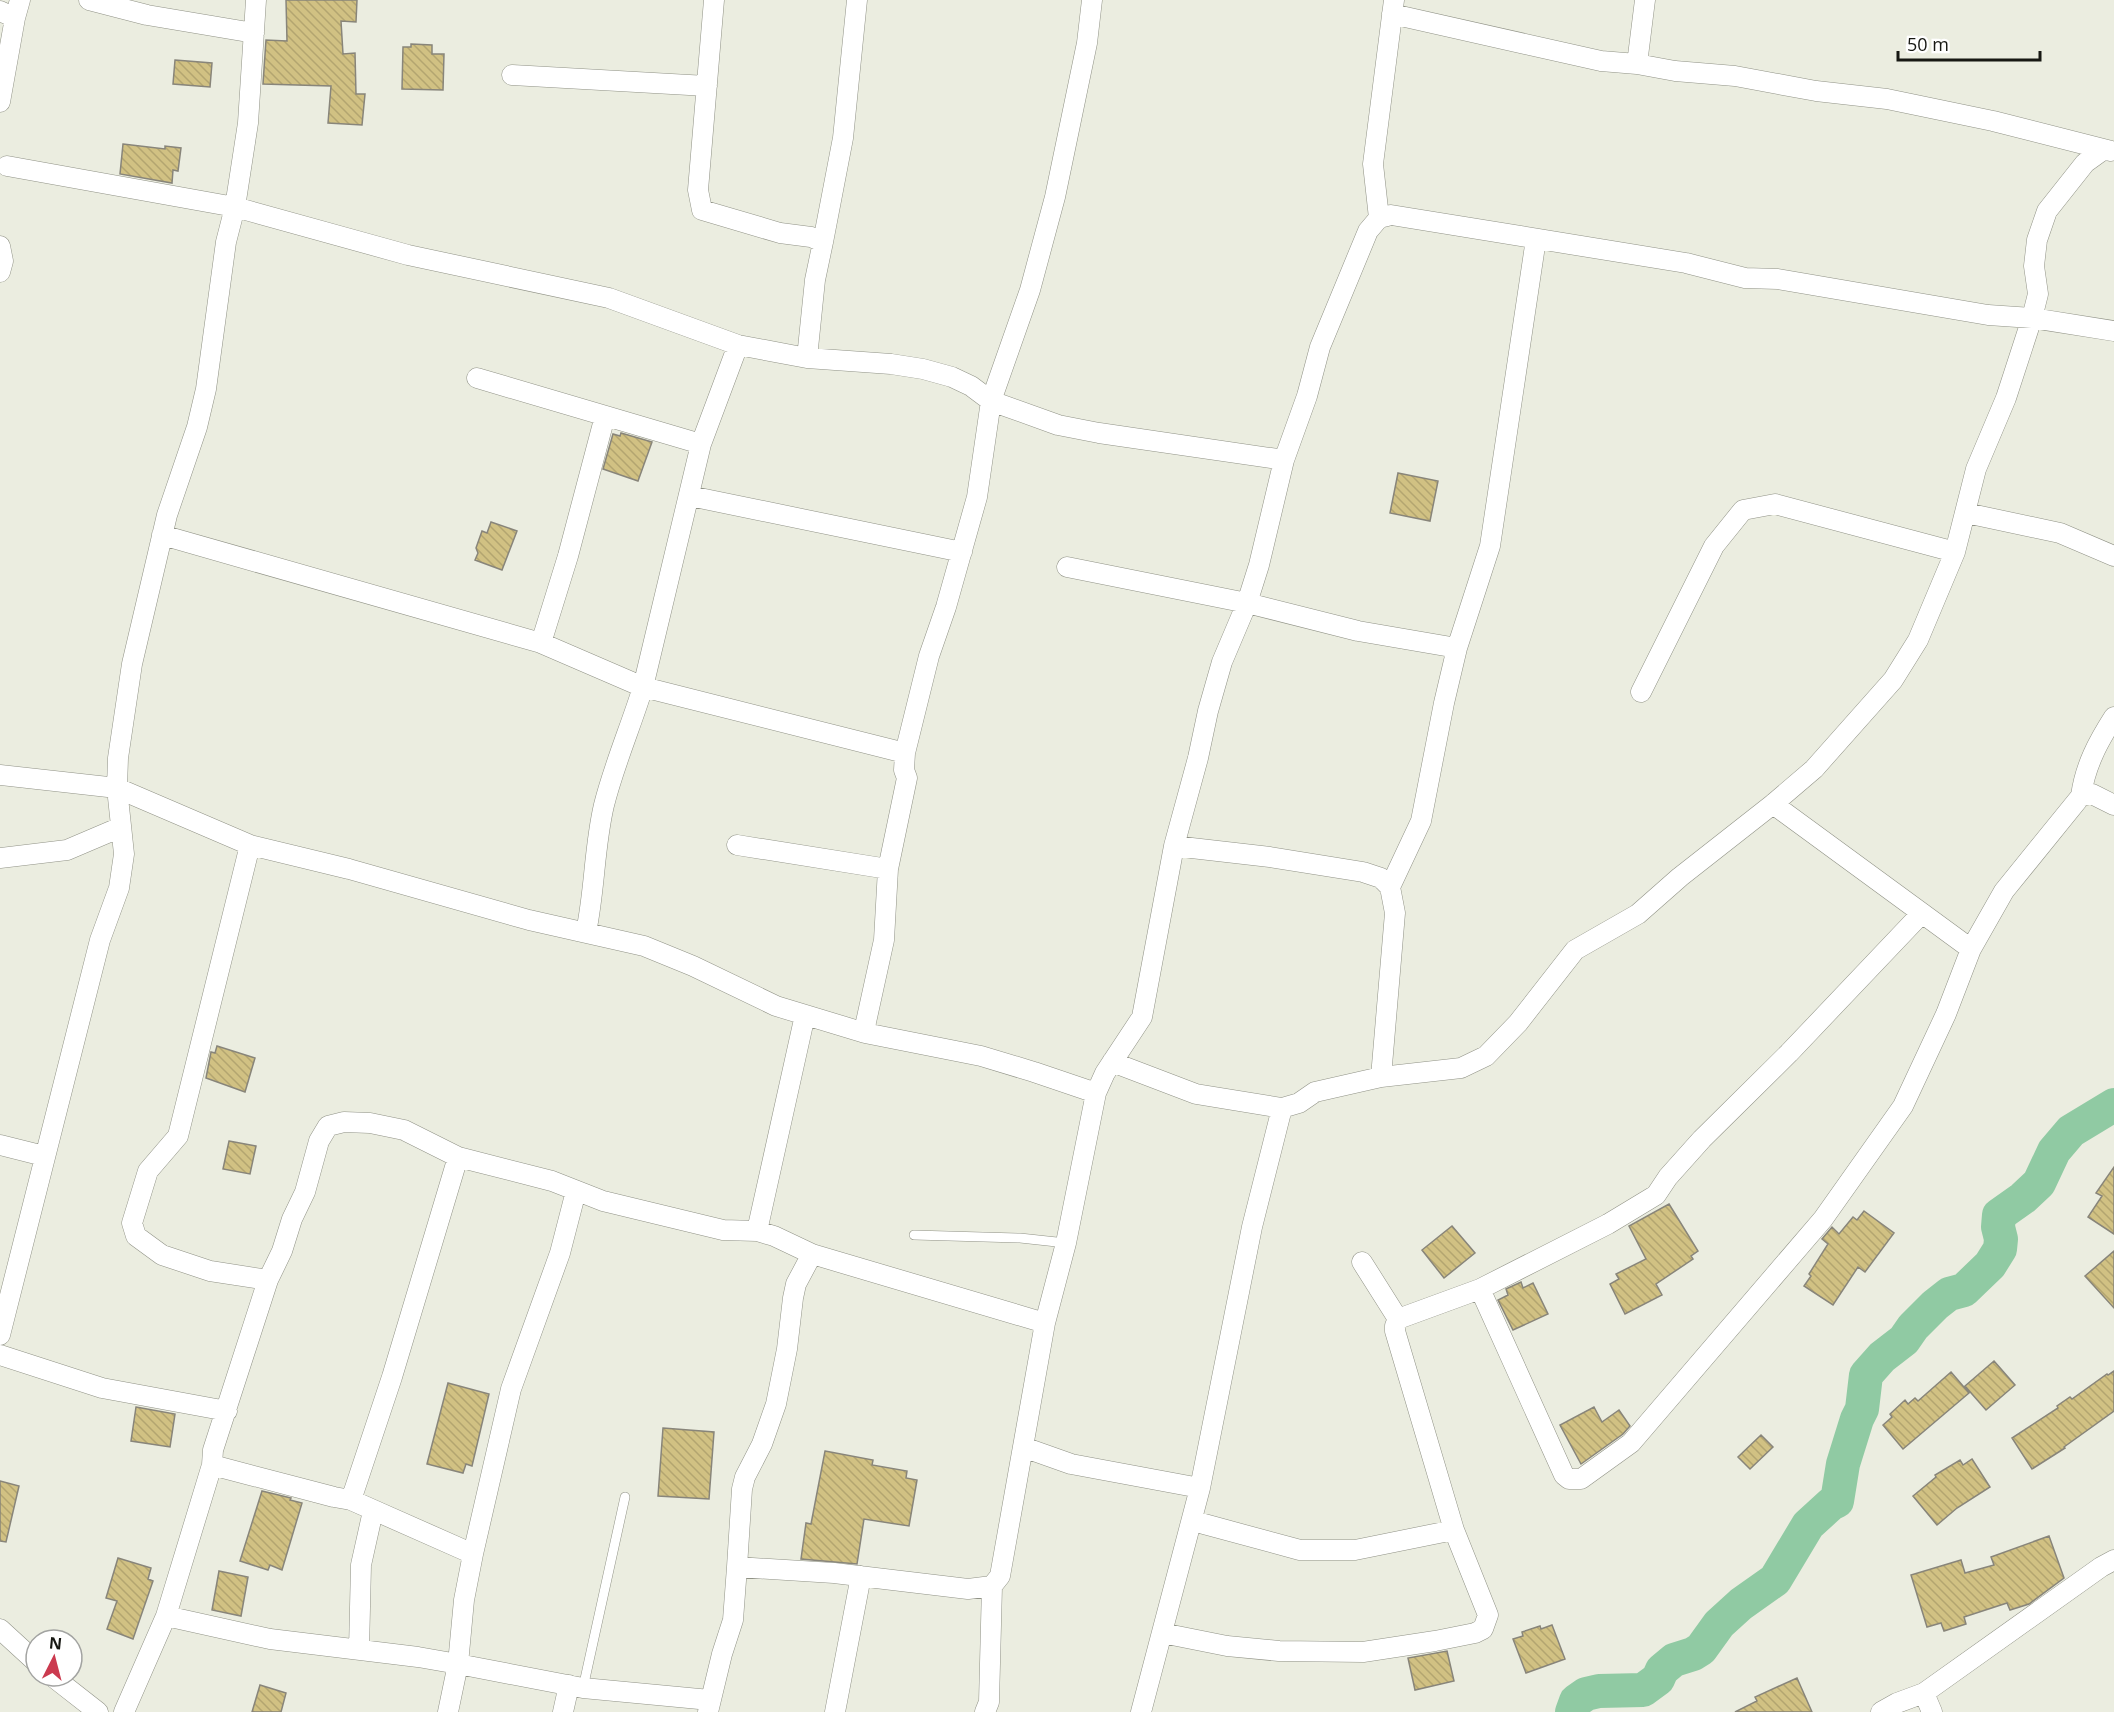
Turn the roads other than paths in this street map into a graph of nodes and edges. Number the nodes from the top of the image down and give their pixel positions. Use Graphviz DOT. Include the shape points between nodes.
graph roads {
  1 [pos="89,0"];
  2 [pos="255,0"];
  3 [pos="714,0"];
  4 [pos="857,0"];
  5 [pos="1092,0"];
  6 [pos="1646,0"];
  7 [pos="1393,7"];
  8 [pos="12,10"];
  9 [pos="254,33"];
  10 [pos="1637,64"];
  11 [pos="512,75"];
  12 [pos="707,86"];
  13 [pos="0,102"];
  14 [pos="2108,151"];
  15 [pos="2,165"];
  16 [pos="235,207"];
  17 [pos="1379,218"];
  18 [pos="1536,239"];
  19 [pos="823,242"];
  20 [pos="0,246"];
  21 [pos="0,272"];
  22 [pos="2032,318"];
  23 [pos="2114,331"];
  24 [pos="738,345"];
  25 [pos="807,357"];
  26 [pos="477,378"];
  27 [pos="991,402"];
  28 [pos="605,416"];
  29 [pos="701,444"];
  30 [pos="1284,460"];
  31 [pos="690,496"];
  32 [pos="1966,513"];
  33 [pos="162,536"];
  34 [pos="962,552"];
  35 [pos="1954,552"];
  36 [pos="2114,556"];
  37 [pos="1067,567"];
  38 [pos="1247,603"];
  39 [pos="541,643"];
  40 [pos="1457,648"];
  41 [pos="643,687"];
  42 [pos="1641,692"];
  43 [pos="2114,717"];
  44 [pos="905,753"];
  45 [pos="0,775"];
  46 [pos="117,788"];
  47 [pos="2081,796"];
  48 [pos="1773,804"];
  49 [pos="2114,805"];
  50 [pos="121,827"];
  51 [pos="737,844"];
  52 [pos="250,845"];
  53 [pos="1174,846"];
  54 [pos="0,858"];
  55 [pos="888,869"];
  56 [pos="1390,887"];
  57 [pos="1922,913"];
  58 [pos="586,932"];
  59 [pos="1971,949"];
  60 [pos="805,1015"];
  61 [pos="865,1033"];
  62 [pos="1112,1062"];
  63 [pos="1381,1077"];
  64 [pos="1095,1093"];
  65 [pos="1282,1108"];
  66 [pos="0,1145"];
  67 [pos="44,1156"];
  68 [pos="458,1157"];
  69 [pos="576,1191"];
  70 [pos="757,1231"];
  71 [pos="914,1235"];
  72 [pos="1066,1242"];
  73 [pos="812,1254"];
  74 [pos="1362,1262"];
  75 [pos="268,1280"];
  76 [pos="1480,1289"];
  77 [pos="1398,1319"];
  78 [pos="1045,1323"];
  79 [pos="0,1335"];
  80 [pos="0,1355"];
  81 [pos="227,1411"];
  82 [pos="1023,1447"];
  83 [pos="212,1465"];
  84 [pos="1200,1488"];
  85 [pos="625,1497"];
  86 [pos="351,1500"];
  87 [pos="373,1511"];
  88 [pos="1193,1521"];
  89 [pos="1454,1530"];
  90 [pos="472,1554"];
  91 [pos="2114,1560"];
  92 [pos="737,1567"];
  93 [pos="861,1576"];
  94 [pos="992,1586"];
  95 [pos="166,1616"];
  96 [pos="0,1629"];
  97 [pos="1162,1633"];
  98 [pos="359,1650"];
  99 [pos="24,1651"];
  100 [pos="458,1664"];
  101 [pos="576,1686"];
  102 [pos="67,1688"];
  103 [pos="1924,1694"];
  104 [pos="709,1706"];
  105 [pos="98,1712"];
  106 [pos="124,1712"];
  107 [pos="448,1712"];
  108 [pos="563,1712"];
  109 [pos="835,1712"];
  110 [pos="986,1712"];
  111 [pos="1141,1712"];
  112 [pos="1881,1712"];
  113 [pos="1932,1712"];
  1 -- 9 [label="street" via="147,15"];
  2 -- 9 [label="street"];
  3 -- 12 [label="street"];
  4 -- 19 [label="street" via="843,138"];
  5 -- 27 [label="street" via="1087,44 1055,197 1030,290"];
  6 -- 10 [label="street"];
  7 -- 10 [label="street" via="1561,52"];
  7 -- 17 [label="street" via="1373,164"];
  8 -- 13 [label="street"];
  9 -- 16 [label="street" via="248,123"];
  10 -- 14 [label="street" via="1887,99"];
  11 -- 12 [label="street"];
  12 -- 19 [label="street" via="698,190 702,210"];
  14 -- 22 [label="street" via="2085,162 2047,211 2037,240 2037,294"];
  15 -- 16 [label="street"];
  16 -- 24 [label="street" via="408,255 609,298"];
  16 -- 33 [label="street" via="226,242 206,389"];
  17 -- 18 [label="street" via="1391,215"];
  17 -- 30 [label="street" via="1368,231 1320,347"];
  18 -- 22 [label="street" via="1686,263 1745,278 1778,279 1988,315"];
  18 -- 40 [label="street" via="1490,546"];
  19 -- 25 [label="street"];
  20 -- 21 [label="street"];
  22 -- 23 [label="street"];
  22 -- 32 [label="street" via="2006,398 1976,469"];
  24 -- 25 [label="street"];
  24 -- 29 [label="street"];
  25 -- 27 [label="street" via="923,369 952,377"];
  26 -- 28 [label="street"];
  27 -- 30 [label="street" via="1058,425"];
  27 -- 34 [label="street" via="977,497"];
  28 -- 29 [label="street"];
  28 -- 39 [label="street"];
  29 -- 31 [label="street"];
  30 -- 38 [label="street"];
  31 -- 34 [label="street"];
  31 -- 41 [label="street"];
  32 -- 35 [label="street"];
  32 -- 36 [label="street" via="2060,533"];
  33 -- 39 [label="street"];
  33 -- 46 [label="street" via="132,664"];
  34 -- 44 [label="street" via="928,656"];
  35 -- 42 [label="street" via="1775,504 1743,510 1714,546"];
  35 -- 48 [label="street" via="1918,640 1893,680 1815,769"];
  37 -- 38 [label="street"];
  38 -- 40 [label="street" via="1358,631"];
  38 -- 53 [label="street" via="1222,662"];
  39 -- 41 [label="street"];
  40 -- 56 [label="street" via="1421,821"];
  41 -- 44 [label="street"];
  41 -- 58 [label="street" via="605,803"];
  43 -- 47 [label="street" via="2088,766"];
  44 -- 55 [label="street" via="907,778"];
  45 -- 46 [label="street"];
  46 -- 50 [label="street"];
  46 -- 52 [label="street"];
  47 -- 49 [label="street" via="2092,794"];
  47 -- 59 [label="street" via="2004,891"];
  48 -- 57 [label="street"];
  48 -- 63 [label="street" via="1638,914 1575,950 1518,1023 1486,1056 1461,1068"];
  50 -- 54 [label="street" via="67,850"];
  50 -- 67 [label="street" via="124,854 119,888 100,940"];
  51 -- 55 [label="street"];
  52 -- 58 [label="street"];
  52 -- 75 [label="street" via="178,1136 148,1171 132,1223 136,1236 162,1255 210,1271"];
  53 -- 56 [label="street" via="1363,872 1381,878"];
  53 -- 62 [label="street" via="1142,1017"];
  55 -- 61 [label="street" via="884,940"];
  56 -- 63 [label="street" via="1395,913"];
  57 -- 59 [label="street"];
  57 -- 76 [label="street" via="1702,1139 1656,1195"];
  58 -- 60 [label="street" via="644,946 776,1006"];
  59 -- 76 [label="street" via="1903,1106 1823,1219 1631,1443 1581,1479 1564,1475"];
  60 -- 61 [label="street"];
  60 -- 70 [label="street"];
  61 -- 64 [label="street" via="981,1056"];
  62 -- 64 [label="street"];
  62 -- 65 [label="street" via="1196,1094"];
  63 -- 65 [label="street" via="1315,1092"];
  64 -- 72 [label="street"];
  65 -- 84 [label="street" via="1252,1227"];
  66 -- 67 [label="street"];
  67 -- 79 [label="street"];
  68 -- 69 [label="street"];
  68 -- 75 [label="street" via="404,1130 370,1123 328,1126 318,1141 305,1192"];
  68 -- 86 [label="street"];
  69 -- 70 [label="street" via="723,1230"];
  69 -- 90 [label="street" via="560,1253 511,1389"];
  70 -- 73 [label="street"];
  71 -- 72 [label="lane"];
  72 -- 78 [label="street"];
  73 -- 78 [label="street"];
  73 -- 92 [label="street" via="796,1284 776,1404 742,1489"];
  74 -- 77 [label="street"];
  75 -- 81 [label="street"];
  76 -- 77 [label="street"];
  77 -- 89 [label="street" via="1395,1331"];
  78 -- 82 [label="street"];
  80 -- 81 [label="street" via="102,1388"];
  81 -- 83 [label="street" via="213,1450"];
  82 -- 84 [label="street" via="1071,1464"];
  82 -- 94 [label="street" via="1000,1576"];
  83 -- 86 [label="street"];
  83 -- 95 [label="street"];
  84 -- 88 [label="street"];
  85 -- 101 [label="lane"];
  86 -- 87 [label="street"];
  87 -- 90 [label="street"];
  87 -- 98 [label="street" via="361,1565"];
  88 -- 89 [label="street" via="1300,1550 1355,1550"];
  88 -- 97 [label="street"];
  89 -- 97 [label="street" via="1488,1615 1482,1629 1474,1633 1363,1652 1327,1652 1227,1646"];
  90 -- 100 [label="street"];
  91 -- 103 [label="street"];
  92 -- 93 [label="street"];
  92 -- 104 [label="street" via="733,1620"];
  93 -- 94 [label="street" via="968,1589"];
  93 -- 109 [label="street"];
  94 -- 110 [label="street"];
  95 -- 98 [label="street" via="270,1639"];
  95 -- 106 [label="street"];
  96 -- 99 [label="street"];
  97 -- 111 [label="street"];
  98 -- 100 [label="street"];
  100 -- 101 [label="street"];
  100 -- 107 [label="street"];
  101 -- 104 [label="street"];
  101 -- 108 [label="street"];
  102 -- 105 [label="street"];
  103 -- 112 [label="street"];
  103 -- 113 [label="street"];
}
